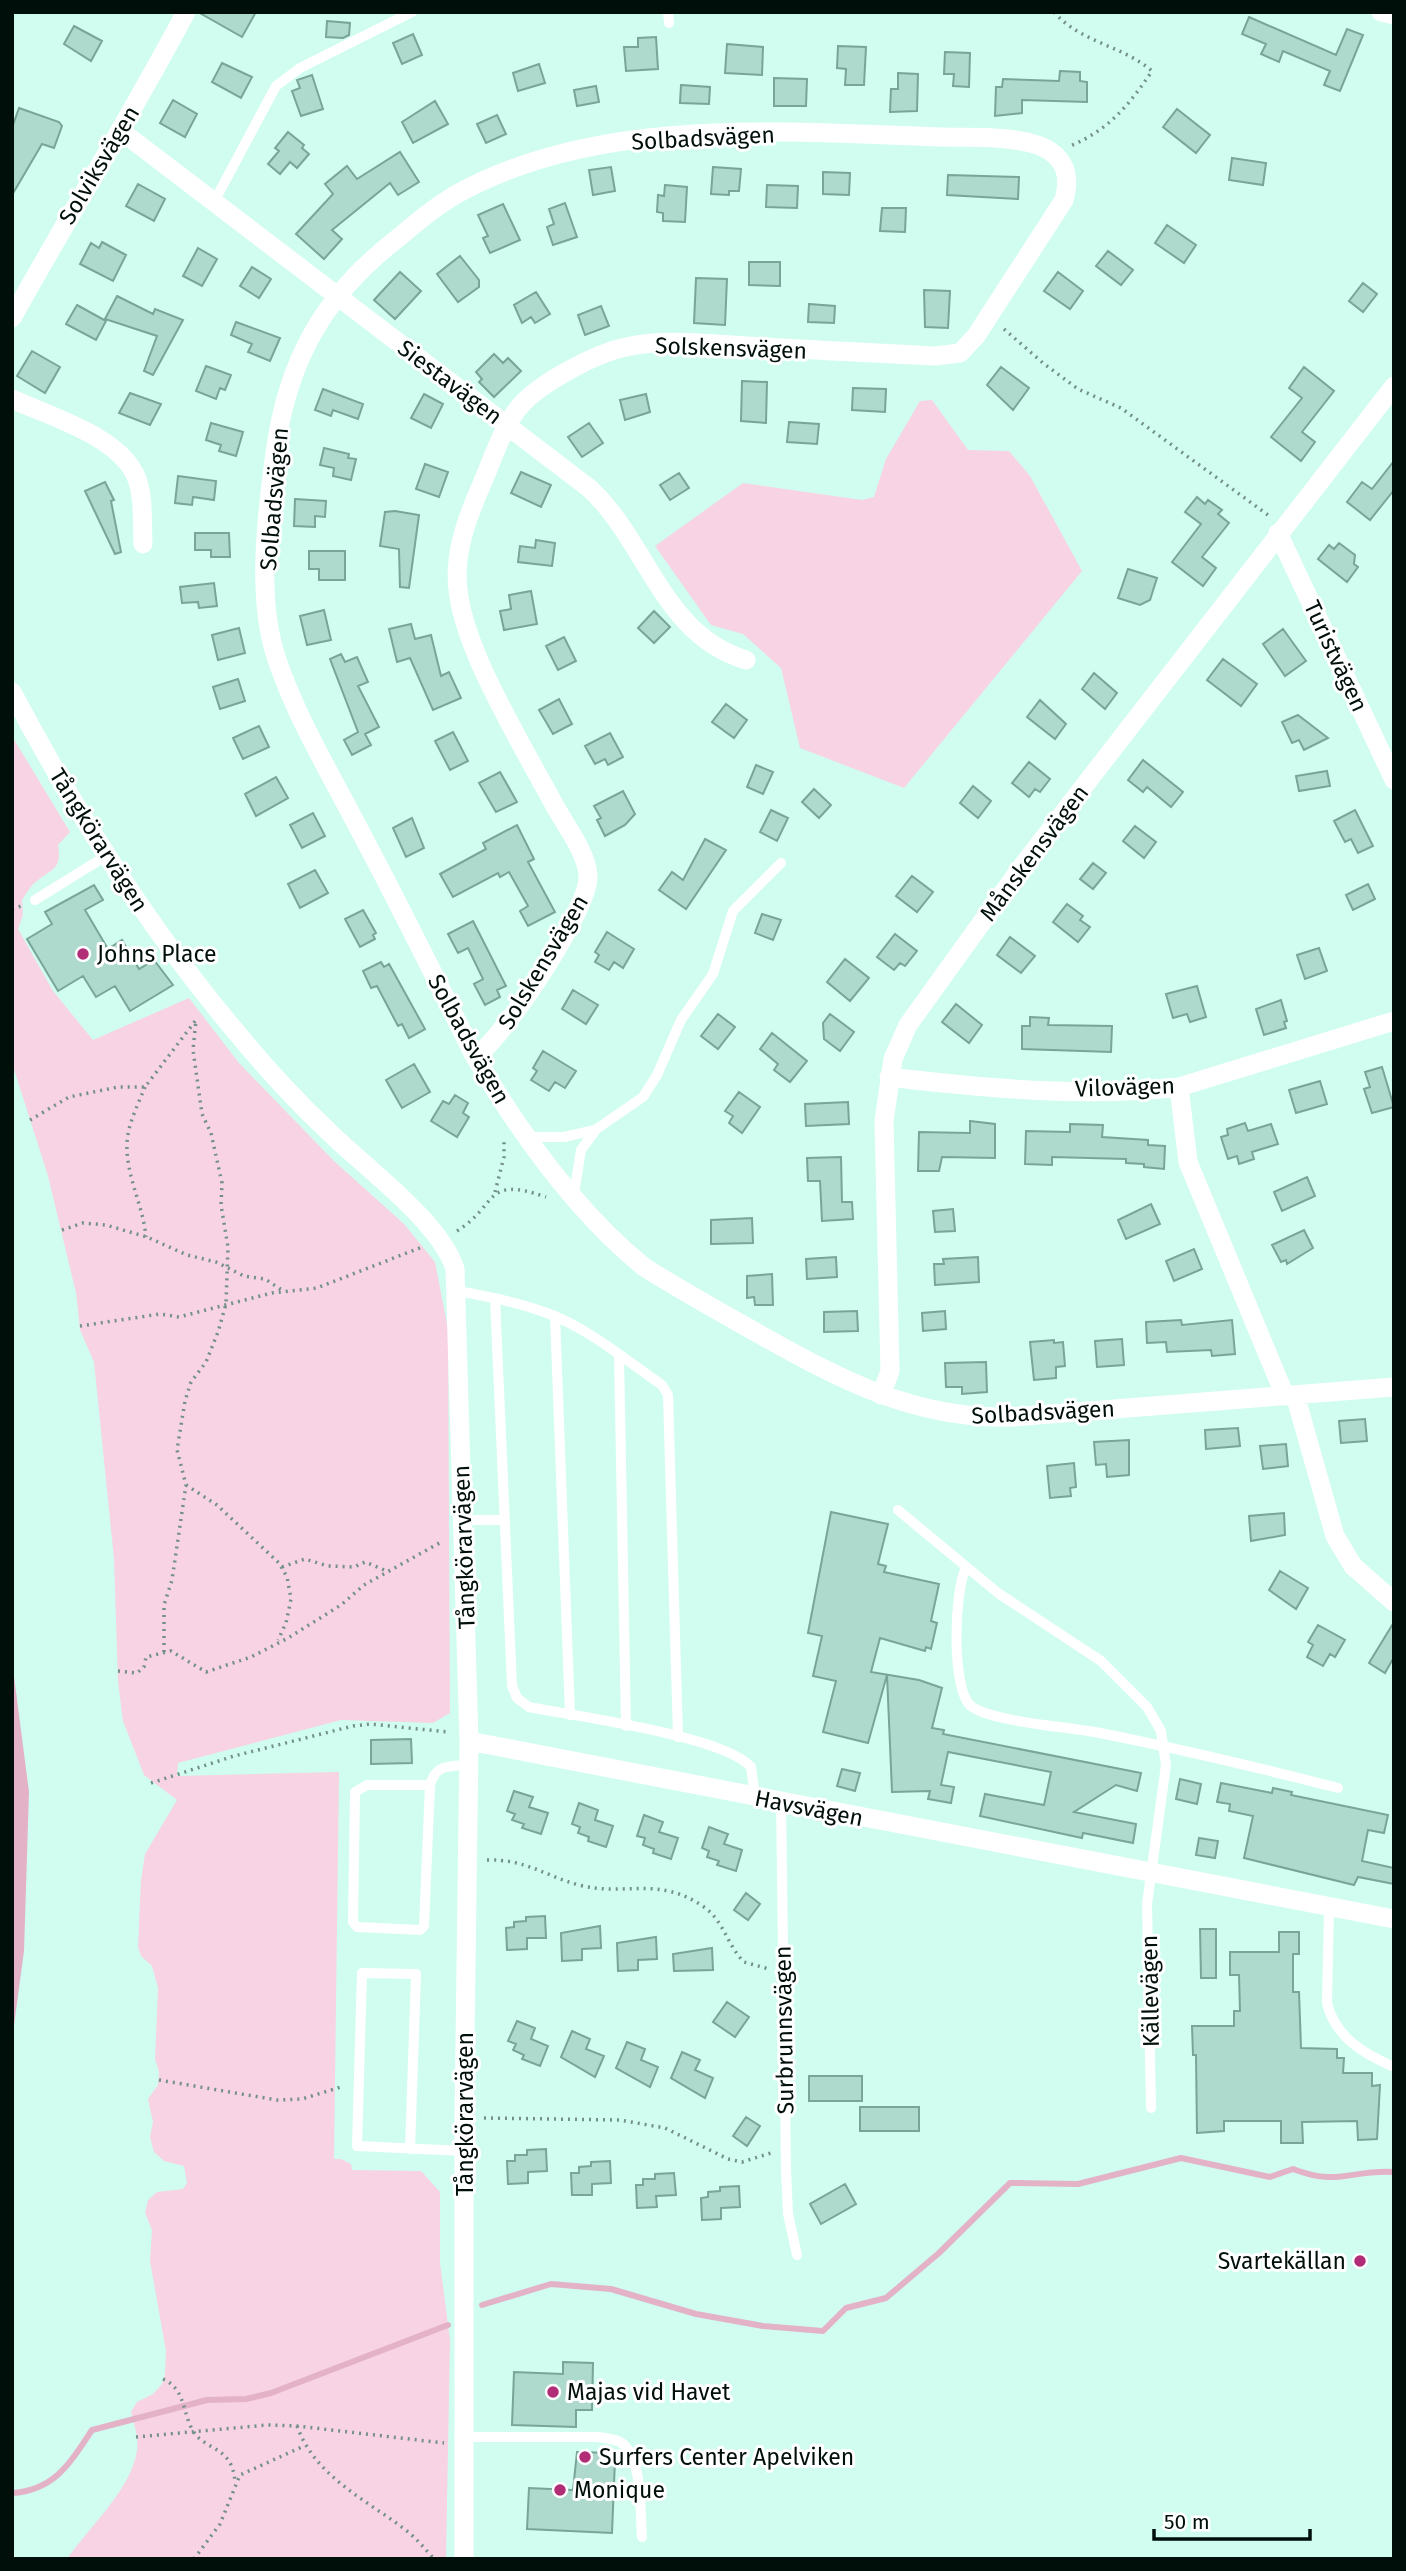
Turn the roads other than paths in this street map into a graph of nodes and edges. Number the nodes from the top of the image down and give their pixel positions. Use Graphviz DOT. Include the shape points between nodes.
graph roads {
  1 [pos="186,12"];
  2 [pos="412,12"];
  3 [pos="1381,12"];
  4 [pos="1394,15"];
  5 [pos="121,131"];
  6 [pos="1057,158"];
  7 [pos="215,200"];
  8 [pos="334,296"];
  9 [pos="12,318"];
  10 [pos="1394,386"];
  11 [pos="12,400"];
  12 [pos="507,425"];
  13 [pos="1281,529"];
  14 [pos="144,544"];
  15 [pos="747,660"];
  16 [pos="12,692"];
  17 [pos="1394,780"];
  18 [pos="106,856"];
  19 [pos="781,863"];
  20 [pos="35,900"];
  21 [pos="1394,1021"];
  22 [pos="475,1057"];
  23 [pos="889,1077"];
  24 [pos="1179,1087"];
  25 [pos="595,1130"];
  26 [pos="528,1137"];
  27 [pos="574,1195"];
  28 [pos="458,1291"];
  29 [pos="495,1298"];
  30 [pos="555,1316"];
  31 [pos="619,1355"];
  32 [pos="1394,1387"];
  33 [pos="881,1395"];
  34 [pos="1290,1395"];
  35 [pos="898,1510"];
  36 [pos="505,1520"];
  37 [pos="464,1526"];
  38 [pos="966,1568"];
  39 [pos="1394,1602"];
  40 [pos="570,1715"];
  41 [pos="626,1726"];
  42 [pos="678,1737"];
  43 [pos="469,1738"];
  44 [pos="1166,1748"];
  45 [pos="469,1765"];
  46 [pos="429,1785"];
  47 [pos="1338,1788"];
  48 [pos="755,1798"];
  49 [pos="781,1802"];
  50 [pos="1149,1873"];
  51 [pos="1329,1908"];
  52 [pos="1394,1919"];
  53 [pos="1394,2067"];
  54 [pos="1151,2108"];
  55 [pos="410,2149"];
  56 [pos="464,2151"];
  57 [pos="797,2255"];
  58 [pos="464,2442"];
  59 [pos="642,2537"];
  60 [pos="464,2559"];
  1 -- 5 [label="street, Solviksvägen"];
  2 -- 7 [label="lane" via="300,68 276,86"];
  3 -- 4 [label="street"];
  5 -- 7 [label="street, Siestavägen"];
  5 -- 9 [label="street, Solviksvägen"];
  6 -- 8 [label="street, Solbadsvägen" via="1041,145 1024,141 790,134 685,135 606,144 511,170 455,195 386,247"];
  6 -- 12 [label="street, Solskensvägen" via="1068,186 1064,200 976,336 960,353 681,342 625,347 548,383 520,406"];
  7 -- 8 [label="street, Siestavägen"];
  8 -- 12 [label="street, Siestavägen"];
  8 -- 22 [label="street, Solbadsvägen" via="292,378 279,423 266,555 274,649 341,795"];
  10 -- 13 [label="street, Månskensvägen"];
  11 -- 14 [label="street" via="103,440 121,454 138,479"];
  12 -- 15 [label="street, Siestavägen" via="604,502 660,591 695,632 716,648"];
  12 -- 22 [label="street, Solskensvägen" via="468,516 458,548 457,581 463,611 496,698 589,875 580,906 516,1012 488,1049"];
  13 -- 17 [label="street, Turistvägen"];
  13 -- 23 [label="street, Månskensvägen" via="922,1003 900,1042"];
  16 -- 18 [label="street, Tångkörarvägen"];
  18 -- 20 [label="lane"];
  18 -- 28 [label="street, Tångkörarvägen" via="215,1006 324,1128 441,1239 450,1252"];
  19 -- 25 [label="lane" via="733,911 713,974 681,1020 651,1087 628,1110"];
  21 -- 24 [label="street, Vilovägen"];
  22 -- 26 [label="street, Solbadsvägen"];
  23 -- 24 [label="street, Vilovägen" via="1061,1089"];
  23 -- 33 [label="street, Månskensvägen" via="884,1121 890,1371"];
  24 -- 34 [label="street" via="1188,1162"];
  25 -- 26 [label="lane" via="564,1137"];
  25 -- 27 [label="lane" via="581,1150"];
  26 -- 27 [label="street, Solbadsvägen"];
  27 -- 33 [label="street, Solbadsvägen" via="622,1248 666,1280 822,1369"];
  28 -- 29 [label="lane"];
  28 -- 37 [label="street, Tångkörarvägen"];
  29 -- 30 [label="lane"];
  29 -- 36 [label="lane"];
  30 -- 31 [label="lane"];
  30 -- 40 [label="lane"];
  31 -- 41 [label="lane"];
  31 -- 42 [label="lane" via="662,1385 668,1395"];
  32 -- 34 [label="street, Solbadsvägen"];
  33 -- 34 [label="street, Solbadsvägen" via="934,1412 984,1418"];
  34 -- 39 [label="street" via="1335,1536 1353,1566"];
  35 -- 38 [label="lane"];
  36 -- 37 [label="lane"];
  36 -- 40 [label="lane" via="512,1686 517,1698 529,1707"];
  37 -- 43 [label="street, Tångkörarvägen"];
  38 -- 44 [label="lane" via="1123,1681 1156,1719"];
  38 -- 44 [label="lane" via="958,1587 959,1683 965,1700 998,1716"];
  40 -- 41 [label="lane"];
  41 -- 42 [label="lane"];
  42 -- 48 [label="lane" via="745,1760 755,1775"];
  43 -- 45 [label="street, Tångkörarvägen"];
  43 -- 48 [label="street, Havsvägen"];
  44 -- 47 [label="lane"];
  44 -- 50 [label="lane"];
  45 -- 46 [label="lane" via="443,1766"];
  45 -- 56 [label="street, Tångkörarvägen"];
  46 -- 46 [label="lane" via="424,1926 420,1930 357,1927 355,1792 367,1785"];
  48 -- 49 [label="street, Havsvägen"];
  49 -- 50 [label="street, Havsvägen"];
  49 -- 57 [label="lane, Surbrunnsvägen" via="785,2148 788,2214"];
  50 -- 51 [label="street, Havsvägen"];
  50 -- 54 [label="lane, Källevägen"];
  51 -- 52 [label="street, Havsvägen"];
  51 -- 53 [label="lane" via="1330,2017 1356,2046"];
  55 -- 55 [label="lane" via="357,2146 362,1973 416,1974"];
  55 -- 56 [label="lane"];
  56 -- 58 [label="street, Tångkörarvägen"];
  58 -- 59 [label="lane" via="598,2437 620,2441 630,2450 636,2467"];
  58 -- 60 [label="street, Tångkörarvägen"];
}
